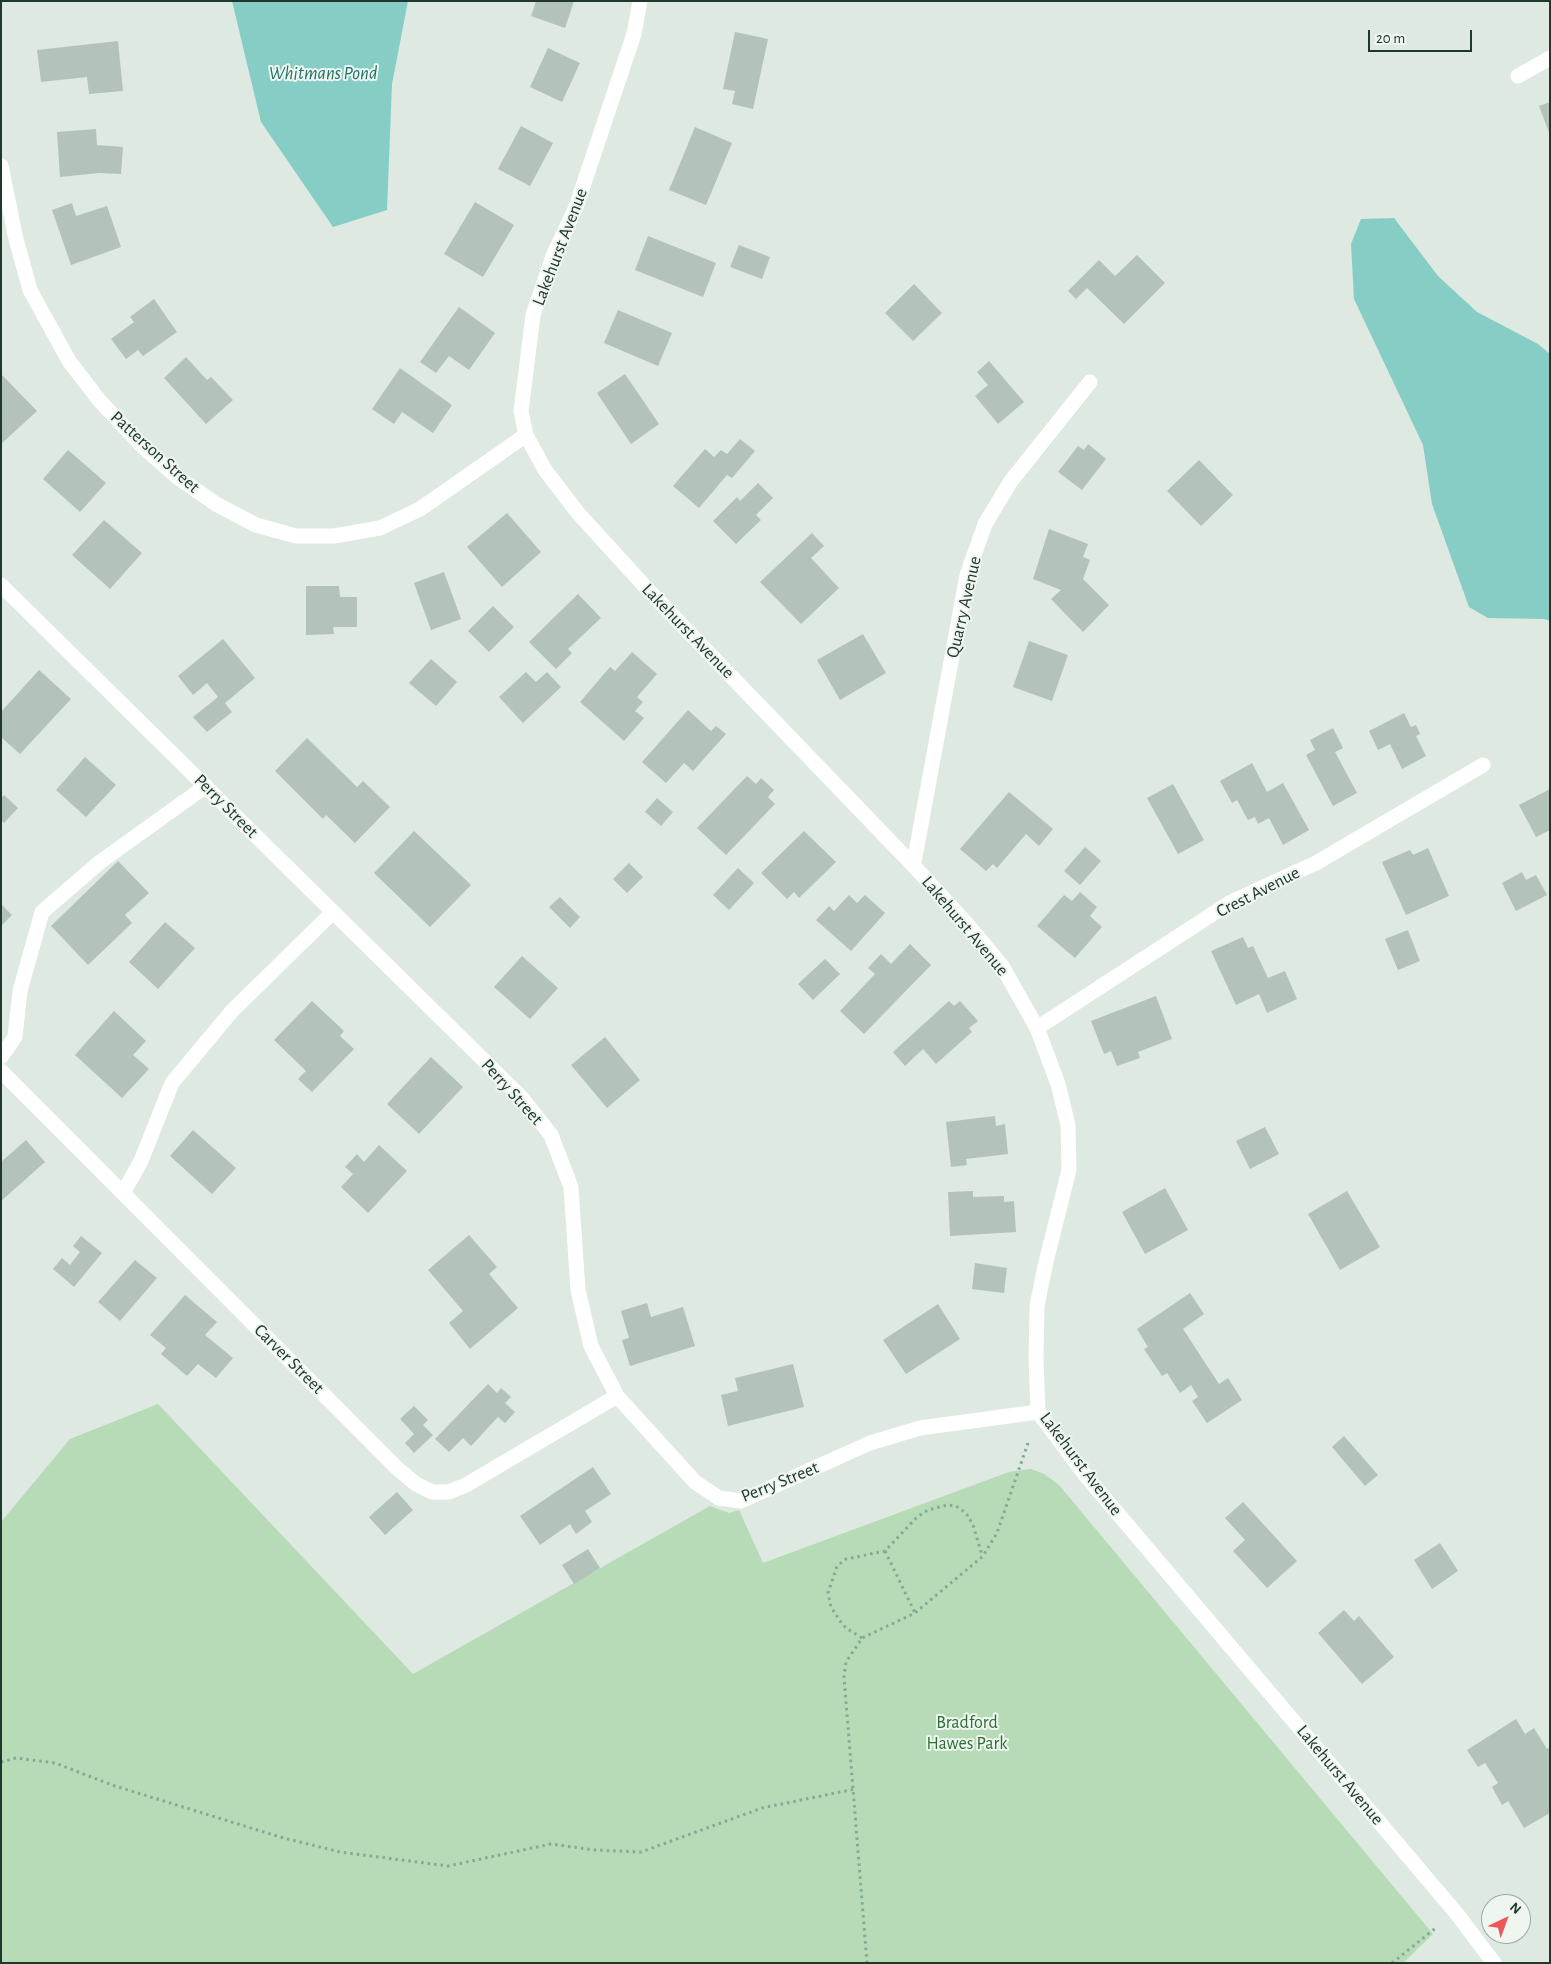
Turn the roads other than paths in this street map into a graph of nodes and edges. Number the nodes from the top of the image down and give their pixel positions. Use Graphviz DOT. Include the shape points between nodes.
graph roads {
  1 [pos="640,1"];
  2 [pos="1550,58"];
  3 [pos="1518,76"];
  4 [pos="1,166"];
  5 [pos="1090,382"];
  6 [pos="526,436"];
  7 [pos="1,585"];
  8 [pos="1483,765"];
  9 [pos="206,786"];
  10 [pos="912,864"];
  11 [pos="333,912"];
  12 [pos="1038,1028"];
  13 [pos="1,1058"];
  14 [pos="1,1071"];
  15 [pos="123,1193"];
  16 [pos="617,1396"];
  17 [pos="1038,1412"];
  18 [pos="1494,1963"];
  1 -- 6 [label="street, Lakehurst Avenue" via="634,34 576,207 553,256 533,315 521,411"];
  2 -- 3 [label="street"];
  4 -- 6 [label="street, Patterson Street" via="30,290 69,361 99,400 142,446 177,477 216,504 256,525 296,536 334,536 380,528 420,509"];
  5 -- 10 [label="street, Quarry Avenue" via="1011,481 986,524 967,575 916,857"];
  6 -- 10 [label="street, Lakehurst Avenue" via="545,470 578,513"];
  7 -- 9 [label="street, Perry Street"];
  8 -- 12 [label="street, Crest Avenue" via="1316,862 1231,902"];
  9 -- 11 [label="street, Perry Street"];
  9 -- 13 [label="street" via="100,862 42,912 20,991 15,1037"];
  10 -- 12 [label="street, Lakehurst Avenue" via="1002,966"];
  11 -- 15 [label="street" via="232,1011 172,1083 141,1162"];
  11 -- 16 [label="street, Perry Street" via="522,1097 551,1135 571,1188 578,1290 591,1346"];
  12 -- 17 [label="street, Lakehurst Avenue" via="1058,1084 1068,1125 1069,1170 1037,1306"];
  14 -- 15 [label="street, Carver Street"];
  15 -- 16 [label="street, Carver Street" via="398,1469 432,1492 449,1492 466,1485"];
  16 -- 17 [label="street, Perry Street" via="696,1482 718,1498 741,1501 870,1443 920,1428"];
  17 -- 18 [label="street, Lakehurst Avenue" via="1086,1476 1458,1914"];
}
